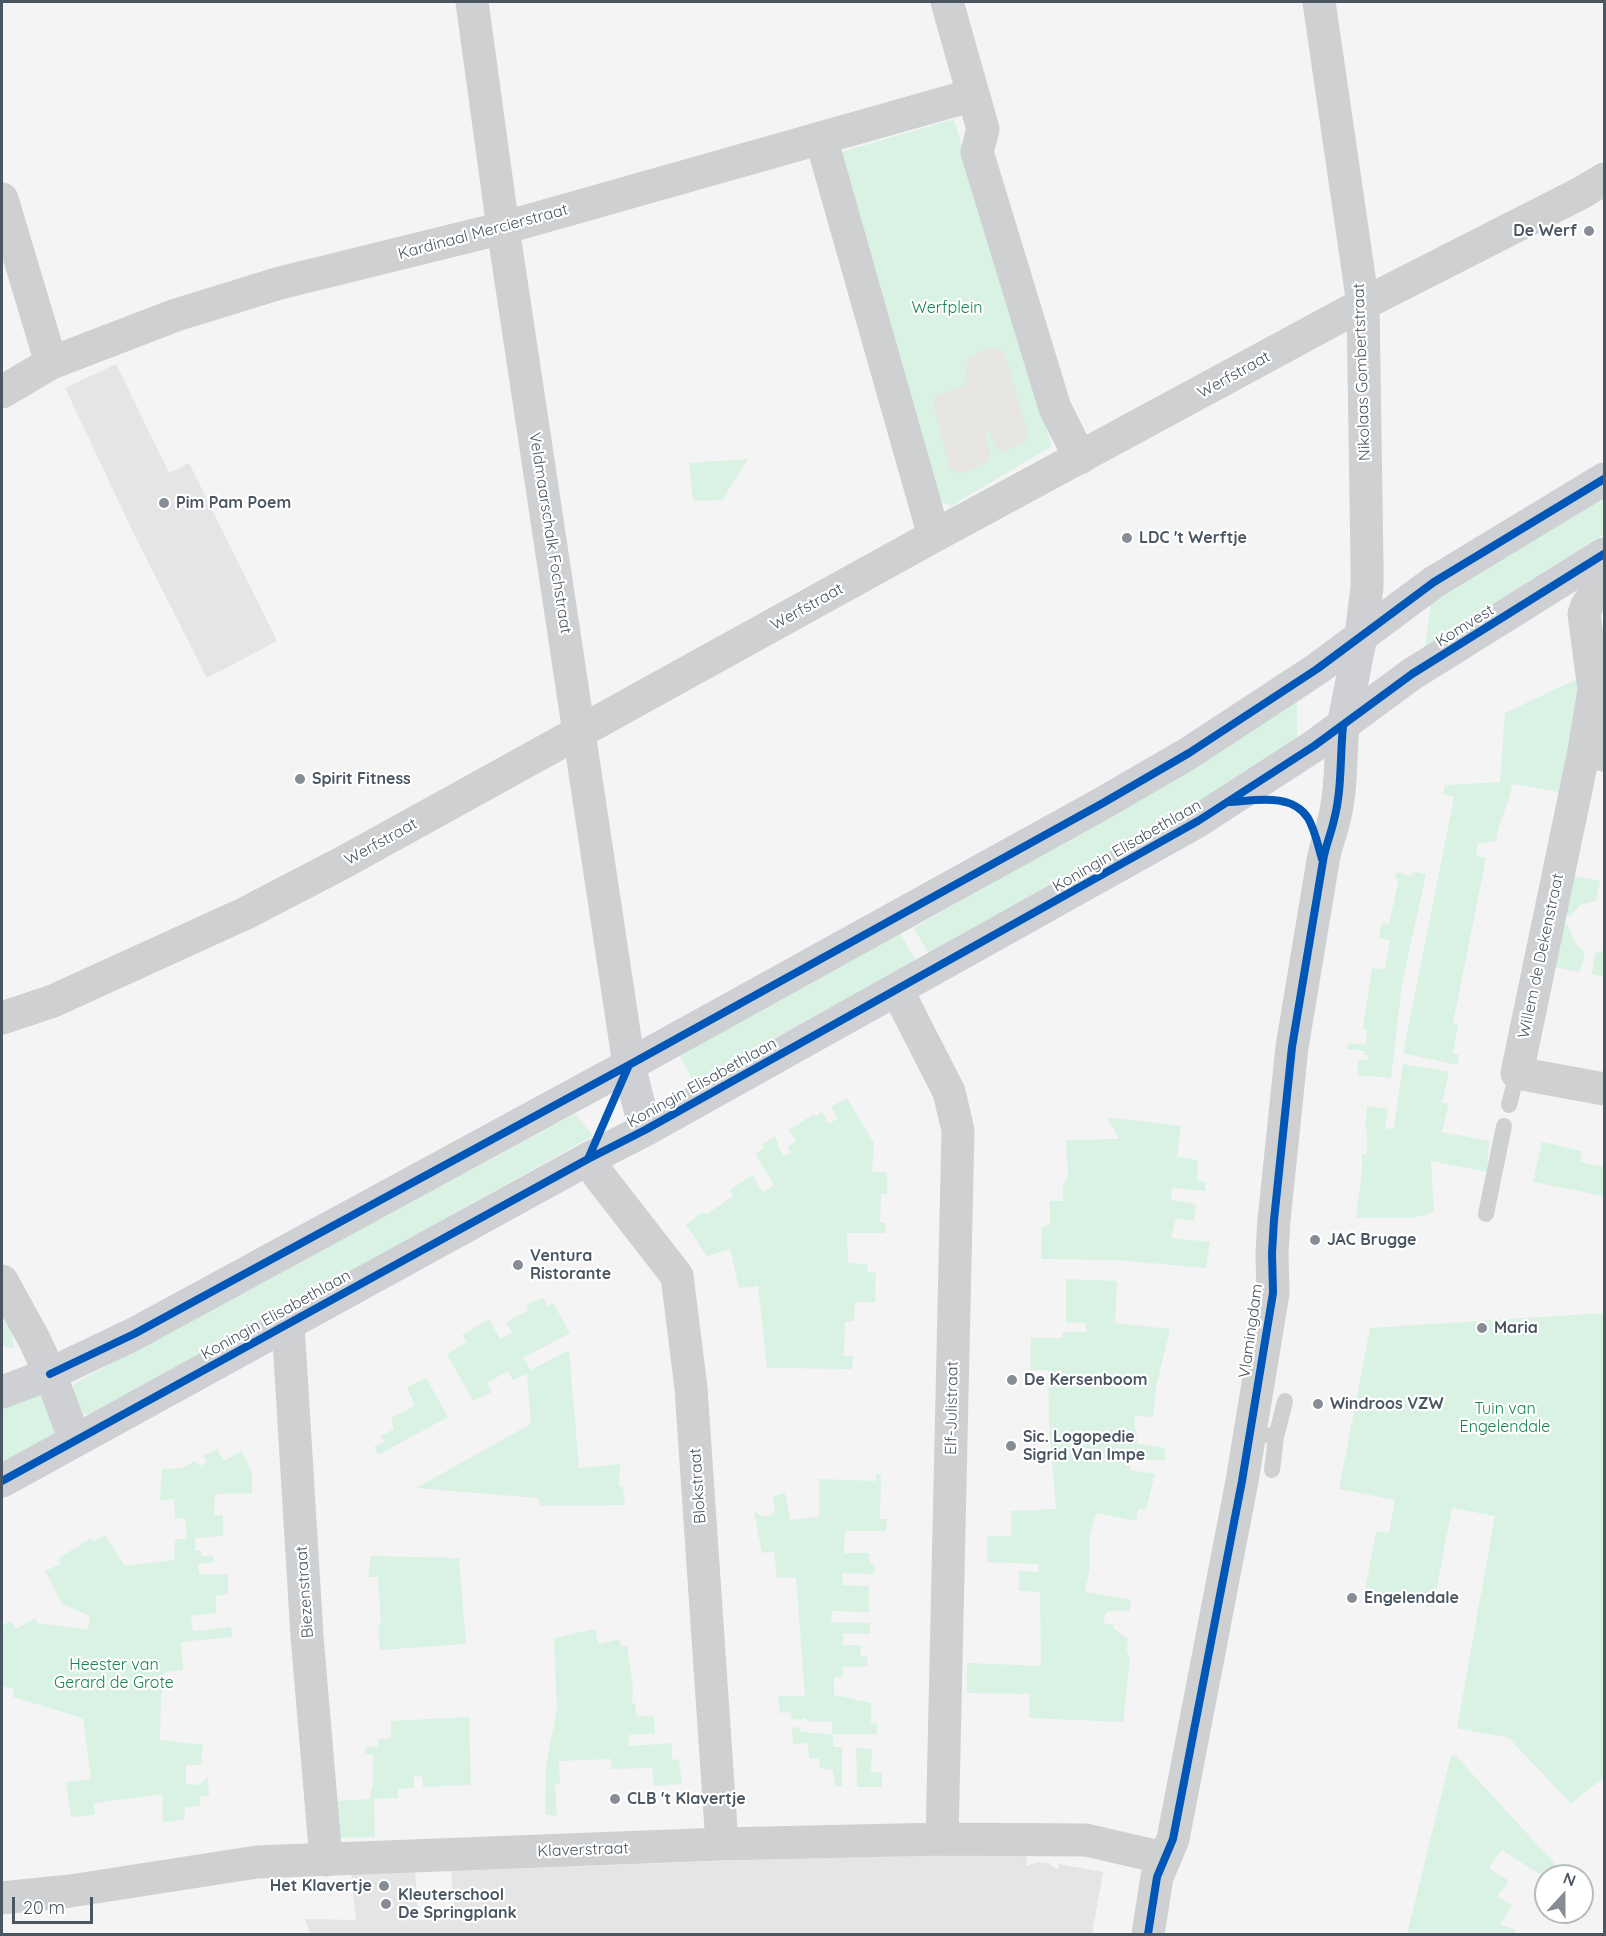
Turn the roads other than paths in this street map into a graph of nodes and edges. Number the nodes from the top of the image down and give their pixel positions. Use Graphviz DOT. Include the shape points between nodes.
graph roads {
  1 [pos="472,2"];
  2 [pos="947,2"];
  3 [pos="1319,2"];
  4 [pos="974,95"];
  5 [pos="821,138"];
  6 [pos="1605,179"];
  7 [pos="2,199"];
  8 [pos="503,228"];
  9 [pos="1363,304"];
  10 [pos="51,363"];
  11 [pos="2,392"];
  12 [pos="1080,458"];
  13 [pos="1605,479"];
  14 [pos="934,536"];
  15 [pos="1602,572"];
  16 [pos="1361,636"];
  17 [pos="1343,726"];
  18 [pos="580,732"];
  19 [pos="1594,753"];
  20 [pos="897,990"];
  21 [pos="2,1018"];
  22 [pos="629,1065"];
  23 [pos="1517,1073"];
  24 [pos="1605,1089"];
  25 [pos="1509,1104"];
  26 [pos="1504,1126"];
  27 [pos="645,1130"];
  28 [pos="588,1159"];
  29 [pos="1486,1214"];
  30 [pos="2,1281"];
  31 [pos="288,1324"];
  32 [pos="2,1369"];
  33 [pos="50,1374"];
  34 [pos="2,1392"];
  35 [pos="1285,1401"];
  36 [pos="1263,1435"];
  37 [pos="75,1440"];
  38 [pos="1272,1470"];
  39 [pos="2,1482"];
  40 [pos="942,1839"];
  41 [pos="722,1844"];
  42 [pos="1164,1858"];
  43 [pos="326,1860"];
  44 [pos="2,1898"];
  45 [pos="1148,1935"];
  1 -- 8 [label="street, Veldmaarschalk Fochstraat"];
  2 -- 4 [label="street"];
  3 -- 9 [label="street, Nikolaas Gombertstraat"];
  4 -- 5 [label="street, Kardinaal Mercierstraat"];
  4 -- 12 [label="street" via="983,129 977,152 1055,408"];
  5 -- 8 [label="street, Kardinaal Mercierstraat"];
  5 -- 14 [label="street"];
  6 -- 9 [label="street, Werfstraat"];
  7 -- 10 [label="street"];
  8 -- 10 [label="street, Kardinaal Mercierstraat" via="280,283 176,315"];
  8 -- 18 [label="street, Veldmaarschalk Fochstraat"];
  9 -- 12 [label="street, Werfstraat"];
  9 -- 16 [label="street, Nikolaas Gombertstraat" via="1367,587"];
  10 -- 11 [label="street, Kardinaal Mercierstraat"];
  12 -- 14 [label="street, Werfstraat"];
  13 -- 16 [label="main road" via="1434,582"];
  14 -- 18 [label="street, Werfstraat"];
  15 -- 17 [label="main road, Komvest" via="1412,674"];
  15 -- 19 [label="street, Willem de Dekenstraat" via="1584,614 1594,690"];
  16 -- 17 [label="main road"];
  16 -- 22 [label="main road" via="1189,753"];
  17 -- 20 [label="main road, Koningin Elisabethlaan" via="1198,821"];
  17 -- 36 [label="street, Vlamingdam" via="1338,800 1326,842 1292,1047 1274,1220"];
  18 -- 21 [label="street, Werfstraat" via="246,913 53,1001"];
  18 -- 22 [label="street, Veldmaarschalk Fochstraat"];
  19 -- 23 [label="street, Willem de Dekenstraat"];
  20 -- 27 [label="main road, Koningin Elisabethlaan"];
  20 -- 40 [label="street, Elf-Julistraat" via="949,1092 958,1130"];
  22 -- 27 [label="main road"];
  22 -- 33 [label="main road" via="135,1334"];
  23 -- 24 [label="street"];
  23 -- 25 [label="lane"];
  26 -- 29 [label="lane"];
  27 -- 28 [label="main road, Koningin Elisabethlaan"];
  28 -- 31 [label="main road, Koningin Elisabethlaan"];
  28 -- 41 [label="street, Blokstraat" via="676,1276 691,1388"];
  30 -- 33 [label="street"];
  31 -- 37 [label="main road, Koningin Elisabethlaan"];
  31 -- 43 [label="street, Biezenstraat" via="307,1636"];
  32 -- 33 [label="main road"];
  33 -- 34 [label="main road"];
  33 -- 37 [label="main road"];
  35 -- 36 [label="lane"];
  36 -- 38 [label="lane"];
  36 -- 42 [label="street, Vlamingdam" via="1173,1839"];
  37 -- 39 [label="main road, Koningin Elisabethlaan"];
  40 -- 41 [label="street, Klaverstraat"];
  40 -- 42 [label="street, Klaverstraat" via="1086,1840"];
  41 -- 43 [label="street, Klaverstraat"];
  42 -- 45 [label="street, Vlamingdam"];
  43 -- 44 [label="street, Klaverstraat" via="257,1862"];
}
